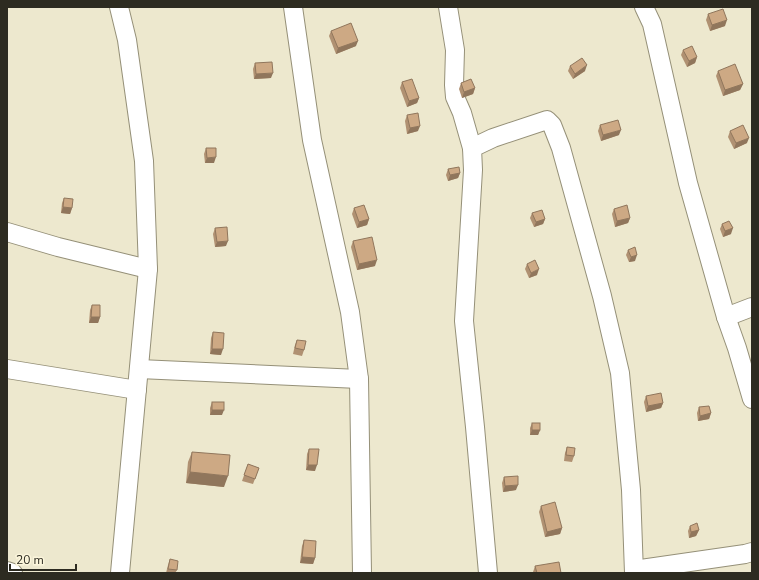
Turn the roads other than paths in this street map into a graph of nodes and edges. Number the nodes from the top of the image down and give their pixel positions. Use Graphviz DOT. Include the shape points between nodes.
graph roads {
  1 [pos="119,7"];
  2 [pos="293,7"];
  3 [pos="448,7"];
  4 [pos="644,7"];
  5 [pos="472,148"];
  6 [pos="7,232"];
  7 [pos="148,269"];
  8 [pos="752,307"];
  9 [pos="726,317"];
  10 [pos="7,369"];
  11 [pos="139,369"];
  12 [pos="359,379"];
  13 [pos="137,390"];
  14 [pos="752,399"];
  15 [pos="752,552"];
  16 [pos="7,571"];
  17 [pos="634,572"];
  18 [pos="13,573"];
  19 [pos="120,573"];
  20 [pos="362,573"];
  21 [pos="488,573"];
  1 -- 7 [label="street" via="127,40 144,161"];
  2 -- 12 [label="street" via="312,140 350,312"];
  3 -- 5 [label="street" via="455,50 455,97"];
  4 -- 9 [label="street" via="652,24 688,183"];
  5 -- 17 [label="street" via="493,138 547,120 552,125 561,148 602,296 620,373 631,490"];
  5 -- 21 [label="street" via="473,170 464,321"];
  6 -- 7 [label="street"];
  7 -- 11 [label="street"];
  8 -- 9 [label="street"];
  9 -- 14 [label="street"];
  10 -- 13 [label="street"];
  11 -- 12 [label="street"];
  11 -- 13 [label="street"];
  12 -- 20 [label="street"];
  13 -- 19 [label="street"];
  15 -- 17 [label="street"];
  16 -- 18 [label="street"];
}
